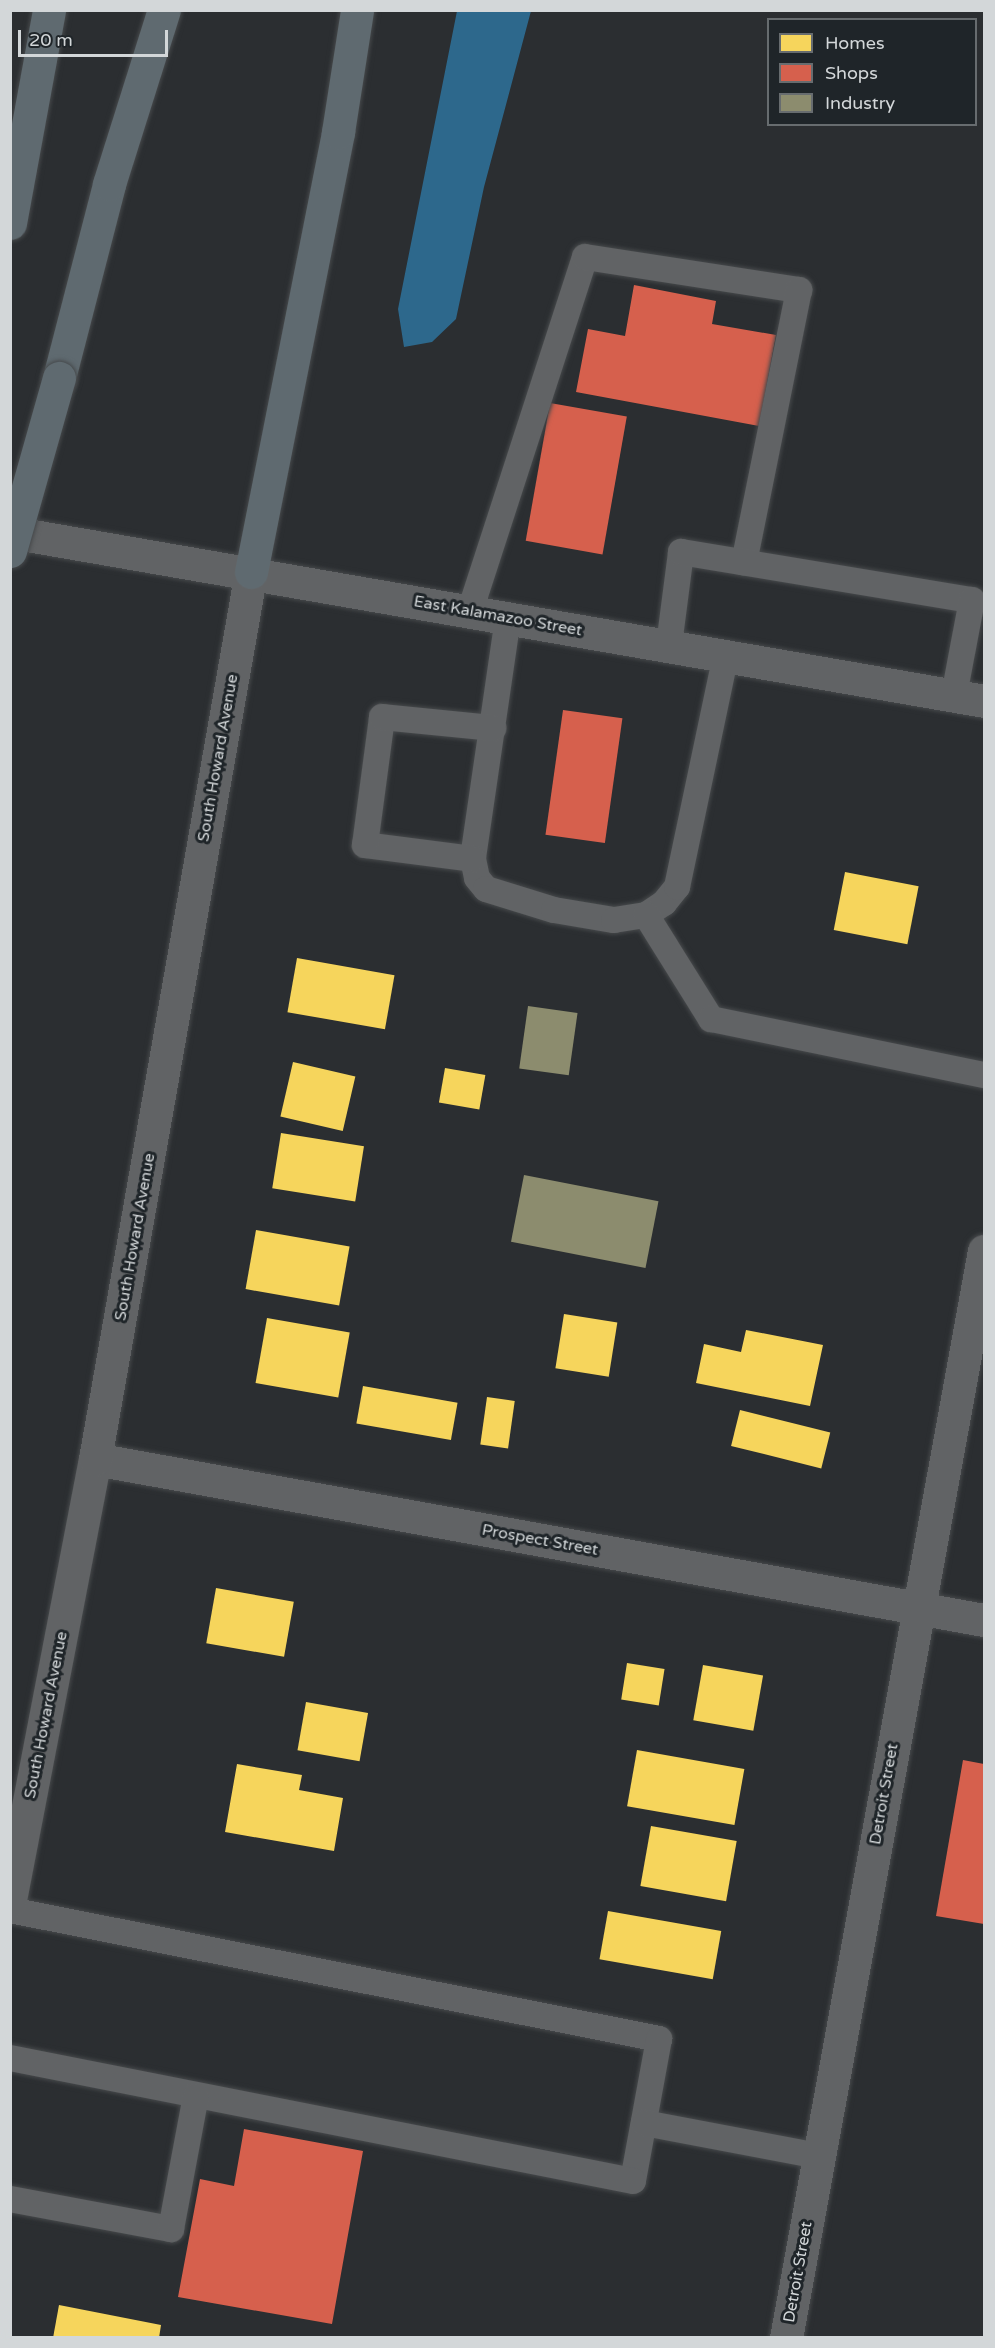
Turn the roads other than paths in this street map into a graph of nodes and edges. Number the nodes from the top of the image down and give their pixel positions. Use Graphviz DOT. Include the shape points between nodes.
graph roads {
  1 [pos="49,10"];
  2 [pos="164,10"];
  3 [pos="357,10"];
  4 [pos="10,224"];
  5 [pos="10,532"];
  6 [pos="10,551"];
  7 [pos="744,563"];
  8 [pos="251,572"];
  9 [pos="470,611"];
  10 [pos="508,618"];
  11 [pos="669,645"];
  12 [pos="726,655"];
  13 [pos="969,698"];
  14 [pos="493,728"];
  15 [pos="473,859"];
  16 [pos="646,915"];
  17 [pos="984,1076"];
  18 [pos="984,1251"];
  19 [pos="95,1459"];
  20 [pos="917,1608"];
  21 [pos="984,1620"];
  22 [pos="10,1900"];
  23 [pos="10,1910"];
  24 [pos="10,2058"];
  25 [pos="196,2096"];
  26 [pos="644,2123"];
  27 [pos="819,2156"];
  28 [pos="10,2199"];
  29 [pos="786,2337"];
  1 -- 4 [label="highway"];
  2 -- 6 [label="highway, bridge" via="109,184"];
  3 -- 8 [label="highway" via="338,132"];
  5 -- 8 [label="street, East Kalamazoo Street"];
  7 -- 9 [label="lane" via="799,290 585,257"];
  7 -- 11 [label="lane" via="681,552"];
  7 -- 13 [label="lane" via="972,600"];
  8 -- 9 [label="street, East Kalamazoo Street"];
  8 -- 19 [label="street, South Howard Avenue"];
  9 -- 10 [label="street, East Kalamazoo Street"];
  10 -- 11 [label="street, East Kalamazoo Street"];
  10 -- 14 [label="lane"];
  11 -- 12 [label="street, East Kalamazoo Street"];
  12 -- 13 [label="street, East Kalamazoo Street"];
  12 -- 16 [label="lane" via="677,887 664,903"];
  14 -- 15 [label="lane"];
  14 -- 15 [label="lane" via="382,717 365,845"];
  15 -- 16 [label="lane" via="477,878 486,889 502,897 614,920"];
  16 -- 17 [label="lane" via="711,1019"];
  18 -- 20 [label="street, Detroit Street"];
  19 -- 20 [label="street, Prospect Street"];
  19 -- 22 [label="street, South Howard Avenue"];
  20 -- 21 [label="street, Prospect Street"];
  20 -- 27 [label="street, Detroit Street"];
  23 -- 26 [label="lane" via="659,2038"];
  24 -- 25 [label="lane"];
  25 -- 26 [label="lane" via="633,2181"];
  25 -- 28 [label="lane" via="171,2229"];
  26 -- 27 [label="lane"];
  27 -- 29 [label="street, Detroit Street"];
}
